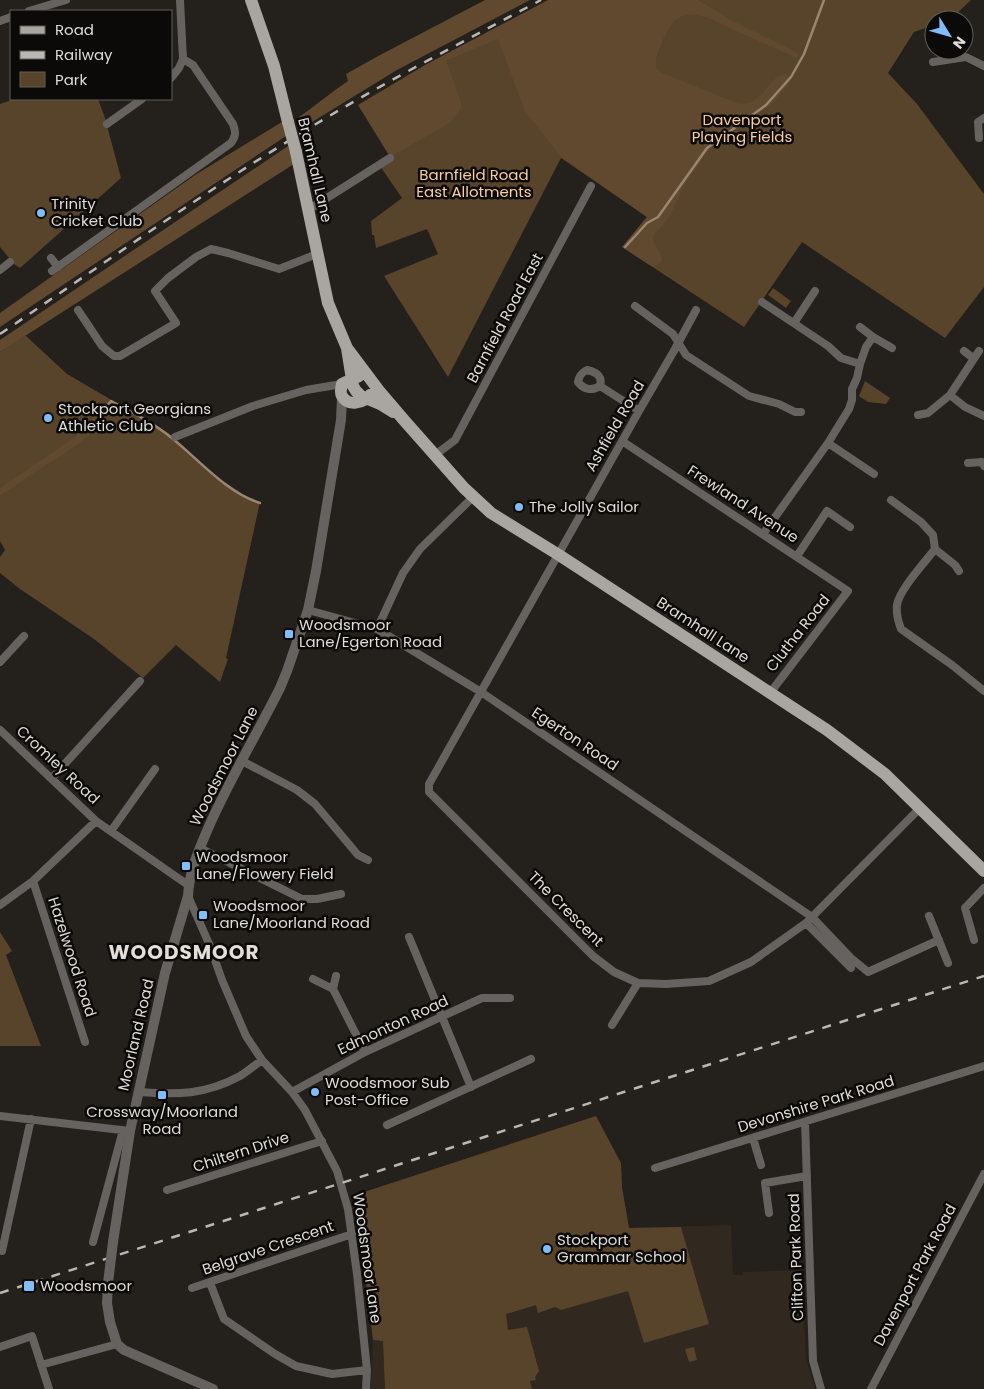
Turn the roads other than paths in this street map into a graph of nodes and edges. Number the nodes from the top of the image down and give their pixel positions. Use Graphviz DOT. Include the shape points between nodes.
graph roads {
  1 [pos="66,0"];
  2 [pos="180,0"];
  3 [pos="251,0"];
  4 [pos="32,10"];
  5 [pos="183,59"];
  6 [pos="933,62"];
  7 [pos="984,66"];
  8 [pos="172,77"];
  9 [pos="141,100"];
  10 [pos="984,118"];
  11 [pos="107,124"];
  12 [pos="979,138"];
  13 [pos="390,158"];
  14 [pos="591,186"];
  15 [pos="308,210"];
  16 [pos="317,254"];
  17 [pos="51,258"];
  18 [pos="10,262"];
  19 [pos="0,270"];
  20 [pos="815,291"];
  21 [pos="762,302"];
  22 [pos="635,306"];
  23 [pos="78,310"];
  24 [pos="696,310"];
  25 [pos="794,323"];
  26 [pos="860,327"];
  27 [pos="873,337"];
  28 [pos="679,342"];
  29 [pos="347,348"];
  30 [pos="892,348"];
  31 [pos="979,350"];
  32 [pos="964,351"];
  33 [pos="974,358"];
  34 [pos="860,364"];
  35 [pos="367,372"];
  36 [pos="347,382"];
  37 [pos="374,383"];
  38 [pos="600,386"];
  39 [pos="950,395"];
  40 [pos="342,397"];
  41 [pos="362,401"];
  42 [pos="639,411"];
  43 [pos="801,412"];
  44 [pos="928,413"];
  45 [pos="918,414"];
  46 [pos="984,416"];
  47 [pos="403,419"];
  48 [pos="341,420"];
  49 [pos="931,422"];
  50 [pos="175,437"];
  51 [pos="622,441"];
  52 [pos="828,443"];
  53 [pos="435,455"];
  54 [pos="983,462"];
  55 [pos="968,463"];
  56 [pos="874,474"];
  57 [pos="473,497"];
  58 [pos="892,500"];
  59 [pos="850,527"];
  60 [pos="763,534"];
  61 [pos="935,549"];
  62 [pos="559,555"];
  63 [pos="796,556"];
  64 [pos="959,571"];
  65 [pos="848,591"];
  66 [pos="308,610"];
  67 [pos="377,628"];
  68 [pos="24,636"];
  69 [pos="0,662"];
  70 [pos="140,681"];
  71 [pos="984,691"];
  72 [pos="481,692"];
  73 [pos="770,693"];
  74 [pos="0,730"];
  75 [pos="242,761"];
  76 [pos="155,769"];
  77 [pos="52,778"];
  78 [pos="920,808"];
  79 [pos="96,821"];
  80 [pos="111,831"];
  81 [pos="200,848"];
  82 [pos="368,860"];
  83 [pos="984,871"];
  84 [pos="33,880"];
  85 [pos="188,885"];
  86 [pos="984,888"];
  87 [pos="341,894"];
  88 [pos="188,896"];
  89 [pos="0,905"];
  90 [pos="929,916"];
  91 [pos="812,917"];
  92 [pos="806,923"];
  93 [pos="409,937"];
  94 [pos="938,940"];
  95 [pos="974,940"];
  96 [pos="948,963"];
  97 [pos="851,968"];
  98 [pos="336,976"];
  99 [pos="313,979"];
  100 [pos="638,983"];
  101 [pos="333,989"];
  102 [pos="510,998"];
  103 [pos="443,1017"];
  104 [pos="612,1025"];
  105 [pos="85,1042"];
  106 [pos="366,1052"];
  107 [pos="531,1059"];
  108 [pos="262,1060"];
  109 [pos="984,1066"];
  110 [pos="471,1087"];
  111 [pos="139,1092"];
  112 [pos="292,1092"];
  113 [pos="0,1116"];
  114 [pos="31,1119"];
  115 [pos="805,1122"];
  116 [pos="387,1125"];
  117 [pos="126,1131"];
  118 [pos="753,1138"];
  119 [pos="322,1141"];
  120 [pos="761,1165"];
  121 [pos="655,1168"];
  122 [pos="763,1174"];
  123 [pos="984,1174"];
  124 [pos="807,1176"];
  125 [pos="765,1183"];
  126 [pos="167,1190"];
  127 [pos="769,1213"];
  128 [pos="352,1234"];
  129 [pos="93,1242"];
  130 [pos="2,1251"];
  131 [pos="210,1283"];
  132 [pos="192,1288"];
  133 [pos="117,1344"];
  134 [pos="0,1347"];
  135 [pos="41,1365"];
  136 [pos="366,1370"];
  137 [pos="210,1388"];
  138 [pos="48,1389"];
  139 [pos="366,1389"];
  140 [pos="821,1389"];
  141 [pos="871,1389"];
  1 -- 4 [label="street"];
  2 -- 5 [label="street"];
  3 -- 15 [label="main road, Bramhall Lane, bridge" via="274,66"];
  5 -- 8 [label="street"];
  5 -- 17 [label="street" via="193,65 234,124 234,139 55,269"];
  6 -- 7 [label="street" via="966,57"];
  9 -- 11 [label="street"];
  10 -- 12 [label="street" via="978,122"];
  13 -- 15 [label="street"];
  14 -- 53 [label="street, Barnfield Road East" via="455,440"];
  15 -- 16 [label="main road, Bramhall Lane"];
  16 -- 23 [label="street" via="279,270 211,249 168,278 155,291 176,323 120,356 114,356 102,346"];
  16 -- 29 [label="main road, Bramhall Lane" via="328,303"];
  18 -- 19 [label="street"];
  20 -- 25 [label="street"];
  21 -- 25 [label="street"];
  22 -- 28 [label="street"];
  24 -- 28 [label="street, Ashfield Road"];
  25 -- 34 [label="street" via="841,358"];
  26 -- 27 [label="street"];
  27 -- 30 [label="street"];
  27 -- 34 [label="street"];
  28 -- 42 [label="street, Ashfield Road"];
  28 -- 43 [label="street" via="686,354 749,396"];
  29 -- 35 [label="main road, Bramhall Lane"];
  29 -- 36 [label="main road, Bramhall Lane"];
  31 -- 33 [label="street"];
  32 -- 33 [label="street"];
  33 -- 39 [label="street"];
  34 -- 52 [label="street" via="849,409"];
  35 -- 36 [label="main road"];
  35 -- 37 [label="main road, Bramhall Lane"];
  36 -- 40 [label="main road, Bramhall Lane" via="341,391"];
  36 -- 41 [label="main road, Bramhall Lane"];
  36 -- 50 [label="street" via="253,406"];
  37 -- 41 [label="main road" via="374,390"];
  37 -- 47 [label="main road, Bramhall Lane"];
  38 -- 42 [label="street"];
  39 -- 44 [label="street"];
  39 -- 46 [label="street"];
  40 -- 41 [label="main road, Bramhall Lane" via="349,402"];
  40 -- 48 [label="street, Woodsmoor Lane"];
  41 -- 47 [label="main road, Bramhall Lane" via="380,404"];
  41 -- 48 [label="street"];
  42 -- 51 [label="street, Ashfield Road"];
  44 -- 45 [label="street"];
  44 -- 49 [label="street"];
  47 -- 53 [label="main road, Bramhall Lane"];
  48 -- 66 [label="street, Woodsmoor Lane"];
  51 -- 60 [label="street, Frewland Avenue"];
  51 -- 62 [label="street, Ashfield Road"];
  52 -- 56 [label="street"];
  52 -- 60 [label="street"];
  53 -- 57 [label="main road, Bramhall Lane"];
  54 -- 55 [label="street"];
  57 -- 62 [label="main road, Bramhall Lane" via="491,513"];
  57 -- 67 [label="street" via="420,549 403,573"];
  58 -- 61 [label="street" via="933,535"];
  59 -- 63 [label="street" via="826,511"];
  60 -- 63 [label="street, Frewland Avenue"];
  61 -- 64 [label="street"];
  61 -- 71 [label="street" via="898,599 898,620 902,629"];
  62 -- 72 [label="street, The Crescent"];
  62 -- 73 [label="main road, Bramhall Lane"];
  63 -- 65 [label="street, Frewland Avenue"];
  65 -- 73 [label="street, Clutha Road"];
  66 -- 67 [label="street, Egerton Road"];
  66 -- 75 [label="street, Woodsmoor Lane" via="288,672"];
  67 -- 72 [label="street, Egerton Road"];
  68 -- 69 [label="street"];
  70 -- 77 [label="street"];
  72 -- 91 [label="street, Egerton Road"];
  72 -- 100 [label="street, The Crescent" via="429,784 429,792 592,955 614,972"];
  73 -- 78 [label="main road, Bramhall Lane" via="827,730 885,774"];
  74 -- 77 [label="street, Cromley Road"];
  75 -- 81 [label="street, Woodsmoor Lane"];
  75 -- 82 [label="street" via="315,804 358,855"];
  76 -- 80 [label="street"];
  77 -- 79 [label="street, Cromley Road"];
  78 -- 83 [label="main road, Bramhall Lane"];
  78 -- 91 [label="street, The Crescent"];
  79 -- 80 [label="street, Cromley Road"];
  79 -- 84 [label="street"];
  80 -- 85 [label="street, Cromley Road"];
  81 -- 85 [label="street, Woodsmoor Lane"];
  81 -- 87 [label="street" via="302,899"];
  84 -- 89 [label="street"];
  84 -- 105 [label="street, Hazelwood Road"];
  85 -- 88 [label="street, Woodsmoor Lane"];
  86 -- 95 [label="street" via="965,908"];
  88 -- 108 [label="street, Woodsmoor Lane" via="246,1036"];
  88 -- 111 [label="street, Moorland Road" via="165,973"];
  90 -- 94 [label="street"];
  91 -- 92 [label="street, The Crescent"];
  91 -- 94 [label="street, Egerton Road" via="868,972"];
  92 -- 97 [label="street"];
  92 -- 100 [label="street, The Crescent" via="751,962 709,980"];
  93 -- 103 [label="street"];
  94 -- 96 [label="street"];
  98 -- 101 [label="street"];
  99 -- 101 [label="street"];
  100 -- 104 [label="street"];
  101 -- 106 [label="street"];
  102 -- 103 [label="street, Edmonton Road" via="482,998"];
  103 -- 106 [label="street, Edmonton Road"];
  103 -- 110 [label="street"];
  106 -- 112 [label="street, Edmonton Road"];
  107 -- 110 [label="street"];
  108 -- 111 [label="street" via="241,1075 194,1092 169,1095"];
  108 -- 112 [label="street, Woodsmoor Lane"];
  109 -- 115 [label="street, Devonshire Park Road"];
  110 -- 116 [label="street"];
  111 -- 117 [label="street, Moorland Road"];
  112 -- 119 [label="street, Woodsmoor Lane"];
  113 -- 114 [label="street"];
  114 -- 117 [label="street"];
  114 -- 130 [label="street"];
  115 -- 118 [label="street, Devonshire Park Road"];
  115 -- 124 [label="street, Clifton Park Road"];
  117 -- 129 [label="street"];
  117 -- 133 [label="street, Moorland Road, bridge" via="108,1283 110,1322"];
  118 -- 120 [label="street"];
  118 -- 121 [label="street, Devonshire Park Road"];
  119 -- 126 [label="street, Chiltern Drive"];
  119 -- 128 [label="street, Woodsmoor Lane" via="337,1170"];
  122 -- 125 [label="street"];
  123 -- 141 [label="street, Davenport Park Road"];
  124 -- 125 [label="street"];
  124 -- 140 [label="street, Clifton Park Road" via="813,1361"];
  125 -- 127 [label="street"];
  128 -- 131 [label="street, Belgrave Crescent"];
  128 -- 136 [label="street, Woodsmoor Lane"];
  131 -- 132 [label="street, Belgrave Crescent"];
  131 -- 136 [label="street" via="224,1319 296,1366 332,1374"];
  133 -- 135 [label="street"];
  133 -- 137 [label="street"];
  134 -- 135 [label="street" via="32,1336"];
  135 -- 138 [label="street"];
  136 -- 139 [label="street, Woodsmoor Lane"];
}
